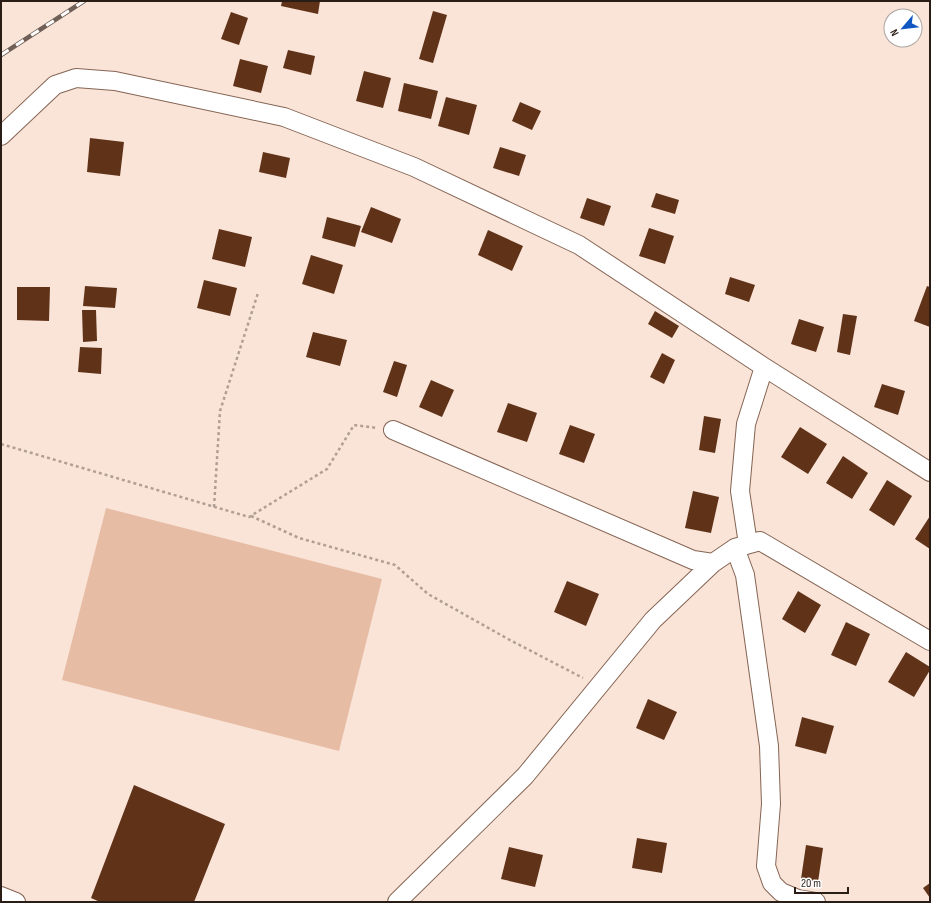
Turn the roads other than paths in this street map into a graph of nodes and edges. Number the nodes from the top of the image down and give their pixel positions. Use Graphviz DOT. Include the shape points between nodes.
graph roads {
  1 [pos="1,136"];
  2 [pos="764,368"];
  3 [pos="393,430"];
  4 [pos="930,472"];
  5 [pos="742,546"];
  6 [pos="714,564"];
  7 [pos="930,641"];
  8 [pos="1,896"];
  9 [pos="16,902"];
  10 [pos="397,902"];
  11 [pos="816,902"];
  1 -- 2 [label="street" via="55,85 76,78 115,81 284,117 414,167 579,245"];
  2 -- 4 [label="street"];
  2 -- 5 [label="street" via="746,424 740,491"];
  3 -- 6 [label="street" via="693,560"];
  5 -- 6 [label="street"];
  5 -- 7 [label="street" via="760,541"];
  5 -- 11 [label="street" via="769,746 771,804 766,866 772,884 781,892 798,900"];
  6 -- 10 [label="street" via="653,620 525,776"];
  8 -- 9 [label="street"];
}
